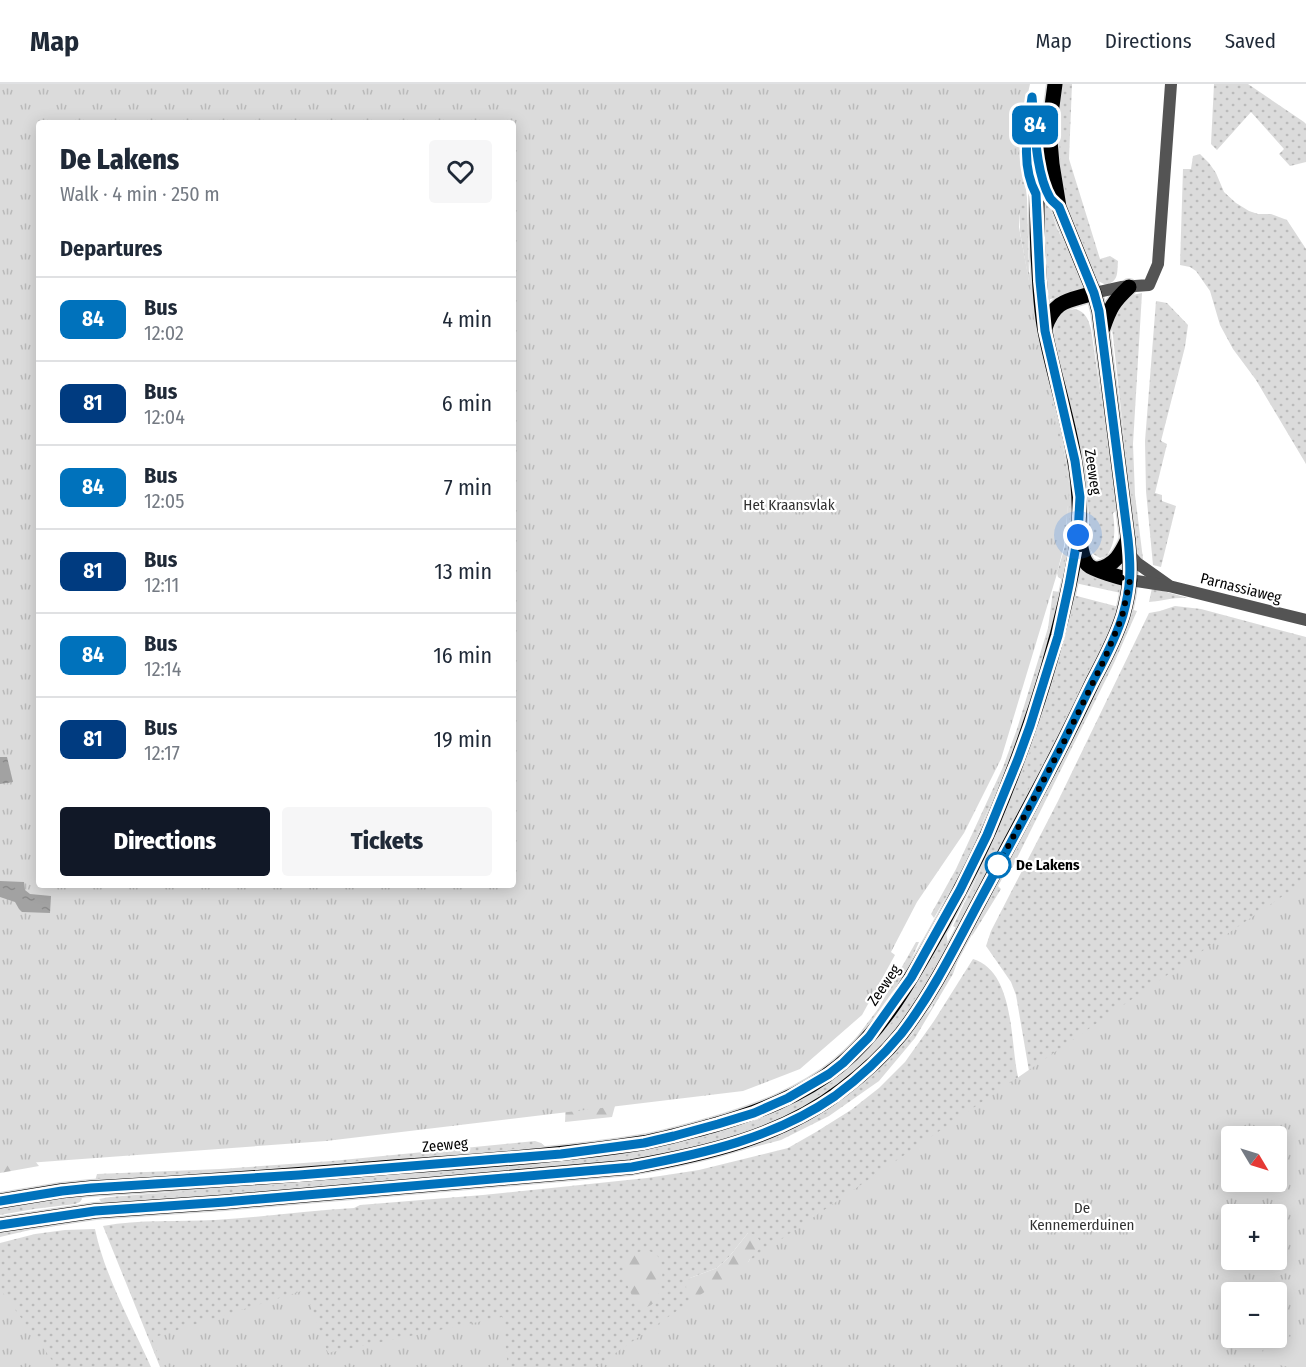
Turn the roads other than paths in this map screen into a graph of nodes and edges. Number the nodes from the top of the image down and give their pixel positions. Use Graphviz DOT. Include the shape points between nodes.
graph roads {
  1 [pos="1045,84"];
  2 [pos="1055,84"];
  3 [pos="1171,84"];
  4 [pos="1125,287"];
  5 [pos="1094,293"];
  6 [pos="1045,331"];
  7 [pos="1102,331"];
  8 [pos="1078,535"];
  9 [pos="1128,539"];
  10 [pos="1130,555"];
  11 [pos="1098,569"];
  12 [pos="1130,580"];
  13 [pos="1169,586"];
  14 [pos="1306,620"];
  15 [pos="951,907"];
  16 [pos="956,945"];
  17 [pos="0,1201"];
  18 [pos="0,1225"];
  1 -- 6 [label="main road, Zeeweg" via="1036,194"];
  2 -- 5 [label="main road, Zeeweg" via="1050,153 1059,207"];
  3 -- 4 [label="street" via="1158,264 1149,285"];
  4 -- 5 [label="street"];
  4 -- 7 [label="main road" via="1110,309"];
  5 -- 6 [label="main road" via="1057,306"];
  5 -- 7 [label="main road, Zeeweg"];
  6 -- 8 [label="main road, Zeeweg" via="1075,461 1080,497"];
  7 -- 9 [label="main road, Zeeweg"];
  8 -- 11 [label="main road" via="1086,562"];
  8 -- 15 [label="main road, Zeeweg" via="1058,636 1030,726 987,835"];
  9 -- 10 [label="main road, Zeeweg"];
  9 -- 11 [label="main road" via="1120,556"];
  10 -- 12 [label="main road, Zeeweg"];
  10 -- 13 [label="street, Parnassiaweg"];
  11 -- 12 [label="main road"];
  12 -- 13 [label="street, Parnassiaweg"];
  12 -- 16 [label="main road, Zeeweg" via="1122,617 1105,658"];
  13 -- 14 [label="street, Parnassiaweg"];
  15 -- 16 [label="main road"];
  15 -- 17 [label="main road, Zeeweg" via="911,978 869,1037 829,1074 754,1113 644,1143 561,1154 91,1188"];
  16 -- 18 [label="main road, Zeeweg" via="905,1028 862,1073 798,1118 731,1145 632,1167 95,1211"];
}
